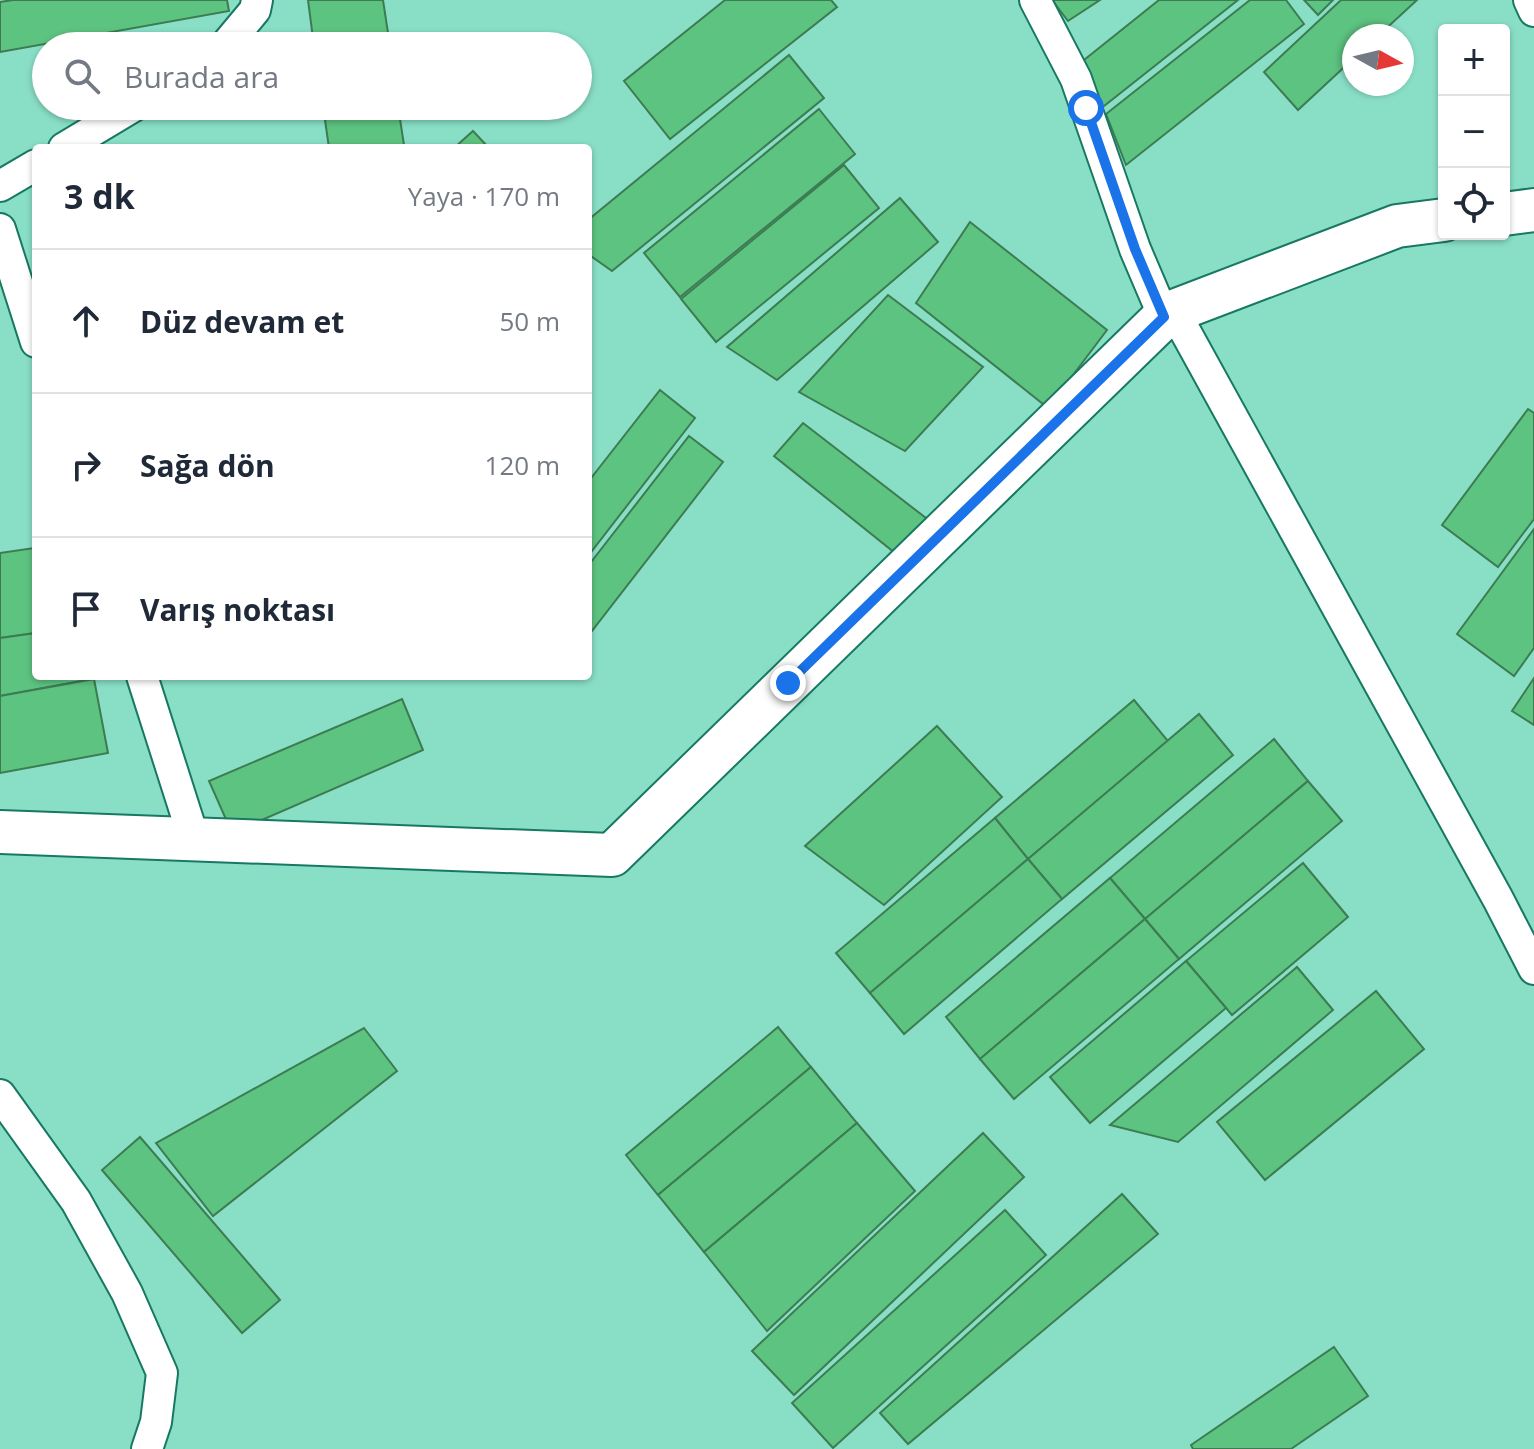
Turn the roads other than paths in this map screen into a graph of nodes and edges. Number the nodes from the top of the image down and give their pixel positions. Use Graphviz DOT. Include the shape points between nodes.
graph roads {
  1 [pos="257,0"];
  2 [pos="1035,0"];
  3 [pos="1529,0"];
  4 [pos="1534,11"];
  5 [pos="237,32"];
  6 [pos="111,120"];
  7 [pos="71,144"];
  8 [pos="32,167"];
  9 [pos="0,186"];
  10 [pos="1534,210"];
  11 [pos="1510,213"];
  12 [pos="1438,221"];
  13 [pos="0,229"];
  14 [pos="1169,314"];
  15 [pos="32,329"];
  16 [pos="143,680"];
  17 [pos="0,832"];
  18 [pos="194,839"];
  19 [pos="1534,969"];
  20 [pos="0,1095"];
  21 [pos="147,1449"];
  1 -- 5 [label="street"];
  2 -- 14 [label="street" via="1076,79 1135,249"];
  3 -- 4 [label="street"];
  6 -- 7 [label="street"];
  8 -- 9 [label="street"];
  10 -- 11 [label="street"];
  12 -- 14 [label="street" via="1397,226"];
  13 -- 15 [label="street"];
  14 -- 18 [label="street" via="612,855"];
  14 -- 19 [label="street"];
  16 -- 18 [label="street"];
  17 -- 18 [label="street"];
  20 -- 21 [label="street" via="76,1201 127,1293 162,1373"];
}
